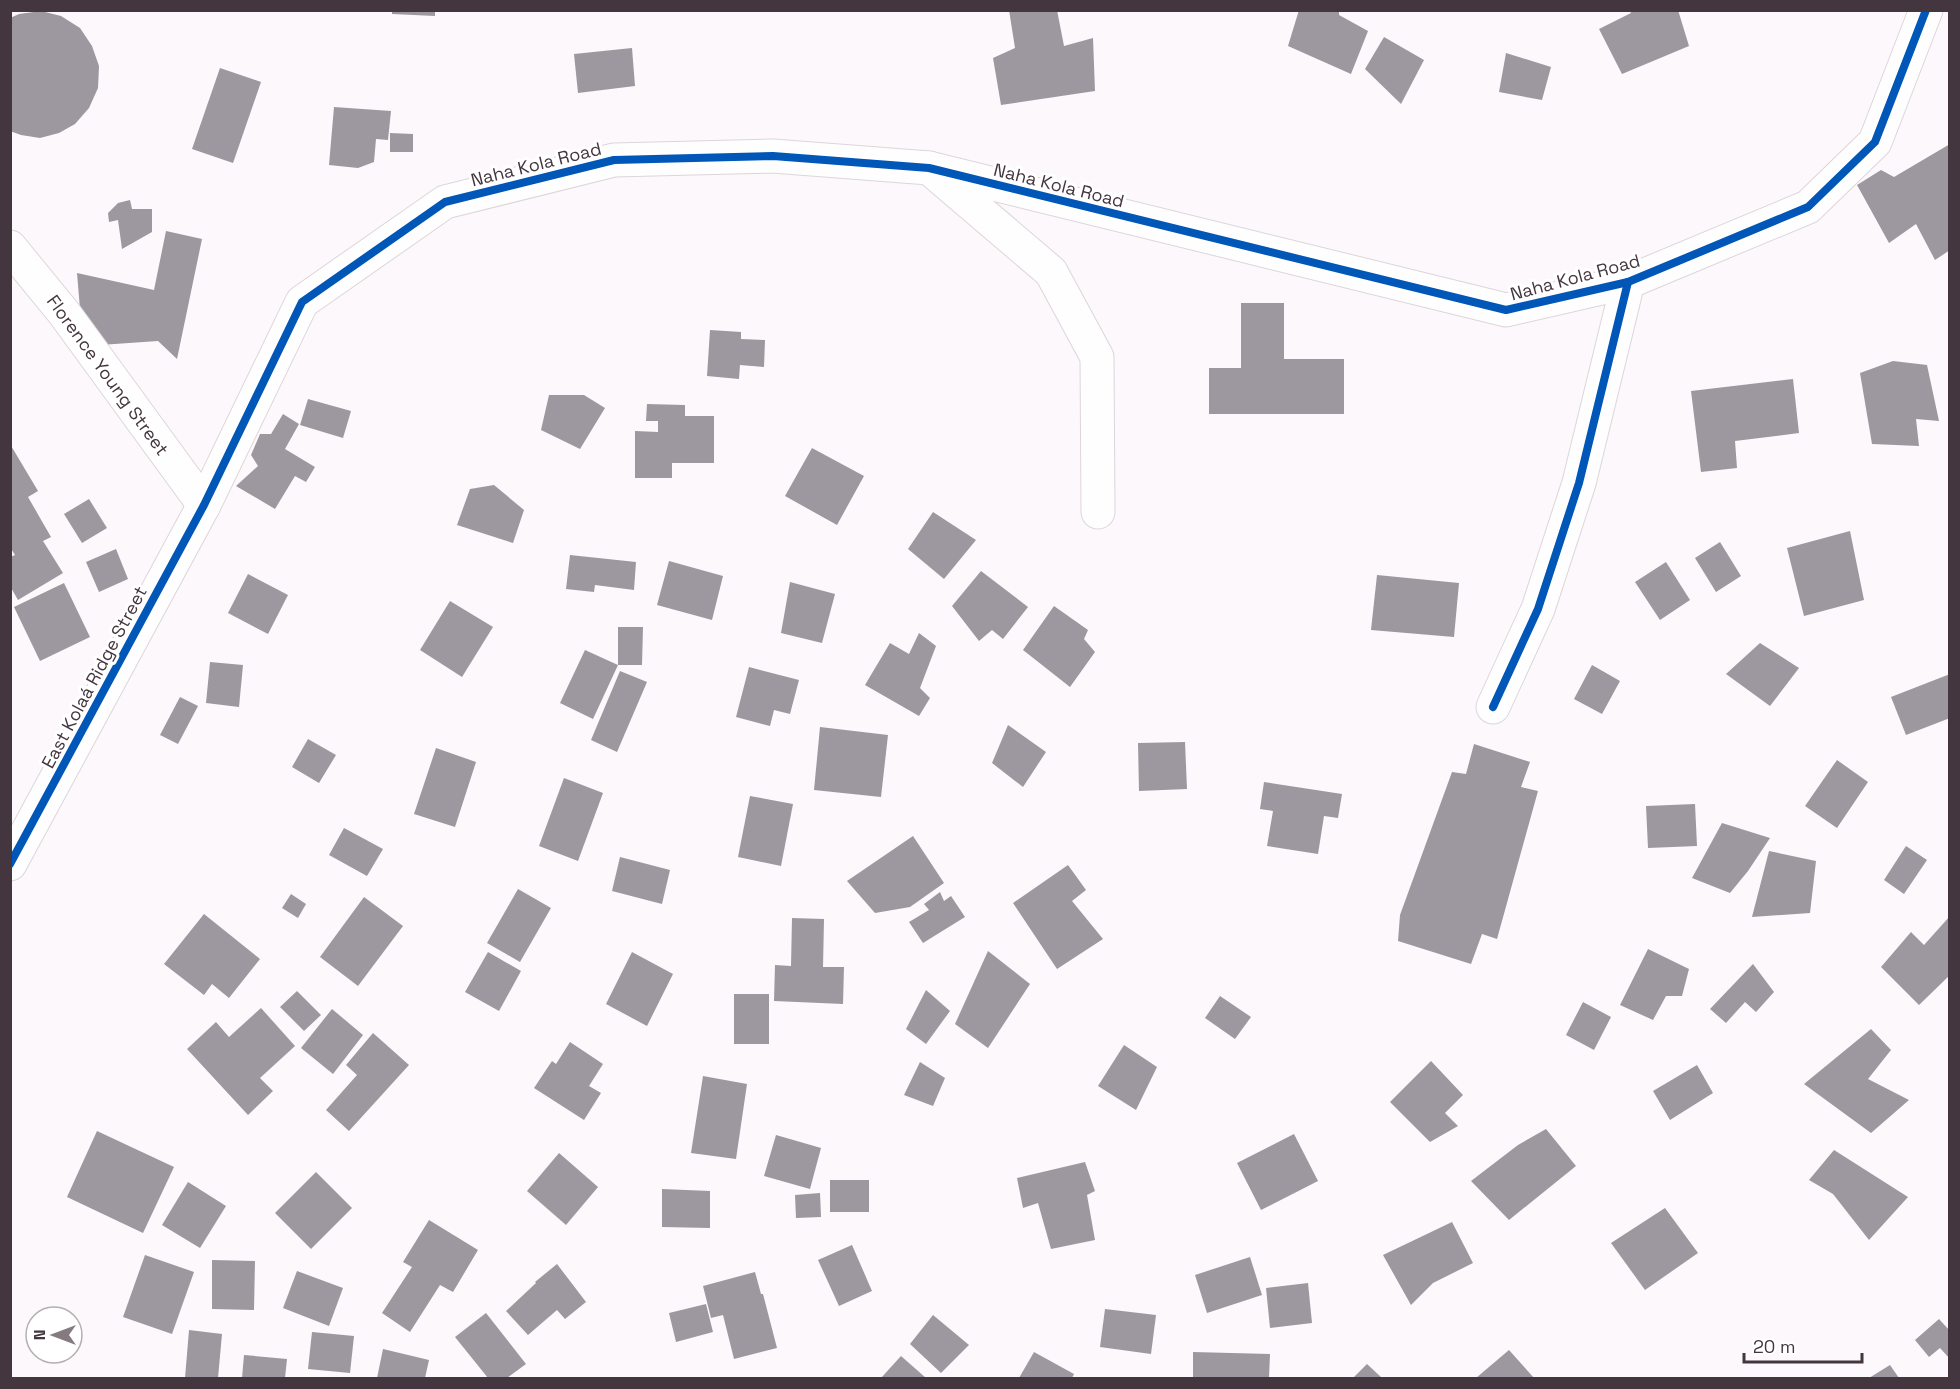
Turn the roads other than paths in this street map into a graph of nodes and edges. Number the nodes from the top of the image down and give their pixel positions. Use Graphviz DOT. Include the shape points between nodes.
graph roads {
  1 [pos="1926,10"];
  2 [pos="928,168"];
  3 [pos="10,247"];
  4 [pos="1628,282"];
  5 [pos="204,505"];
  6 [pos="1098,512"];
  7 [pos="1493,706"];
  8 [pos="10,864"];
  1 -- 4 [label="street, Naha Kola Road" via="1875,142 1808,207"];
  2 -- 4 [label="street, Naha Kola Road" via="1506,310"];
  2 -- 5 [label="street, Naha Kola Road" via="774,156 614,160 445,202 302,302"];
  2 -- 6 [label="street" via="1051,272 1097,357"];
  3 -- 5 [label="street, Florence Young Street" via="64,313"];
  4 -- 7 [label="street" via="1579,483 1538,609"];
  5 -- 8 [label="street, East Kolaá Ridge Street"];
}
